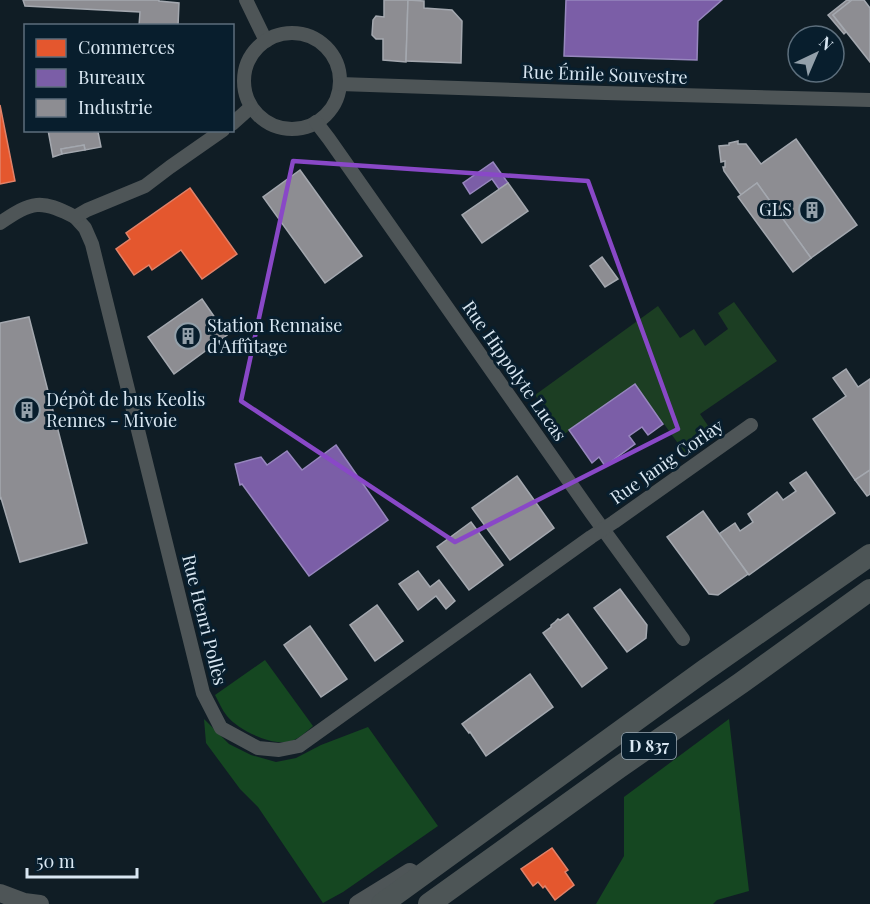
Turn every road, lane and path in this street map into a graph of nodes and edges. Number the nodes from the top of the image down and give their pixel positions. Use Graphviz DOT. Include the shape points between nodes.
graph roads {
  1 [pos="246,0"];
  2 [pos="266,41"];
  3 [pos="340,84"];
  4 [pos="870,100"];
  5 [pos="251,107"];
  6 [pos="234,122"];
  7 [pos="316,122"];
  8 [pos="220,132"];
  9 [pos="75,217"];
  10 [pos="0,223"];
  11 [pos="751,425"];
  12 [pos="604,529"];
  13 [pos="870,555"];
  14 [pos="870,590"];
  15 [pos="683,639"];
  16 [pos="430,869"];
  17 [pos="0,893"];
  18 [pos="40,904"];
  19 [pos="358,904"];
  20 [pos="382,904"];
  21 [pos="429,904"];
  1 -- 2 [label="street"];
  2 -- 3 [label="street" via="282,34 300,34 316,40 329,51 338,67"];
  2 -- 5 [label="street" via="252,53 245,71 244,89"];
  3 -- 4 [label="street, Rue Émile Souvestre"];
  3 -- 7 [label="street" via="336,101"];
  5 -- 6 [label="street"];
  5 -- 7 [label="street" via="263,120 278,127 295,129"];
  7 -- 12 [label="street, Rue Hippolyte Lucas"];
  8 -- 9 [label="street" via="145,186"];
  9 -- 10 [label="street" via="42,204 20,210"];
  9 -- 12 [label="street, Rue Henri Pollès" via="92,244 203,693 222,728 258,748 279,750 299,746"];
  11 -- 12 [label="street, Rue Janig Corlay"];
  12 -- 15 [label="street, Rue Hippolyte Lucas"];
  13 -- 16 [label="main road, D 837"];
  14 -- 21 [label="main road, D 837"];
  16 -- 19 [label="street" via="410,872"];
  16 -- 20 [label="main road, D 837"];
  17 -- 18 [label="street"];
}
